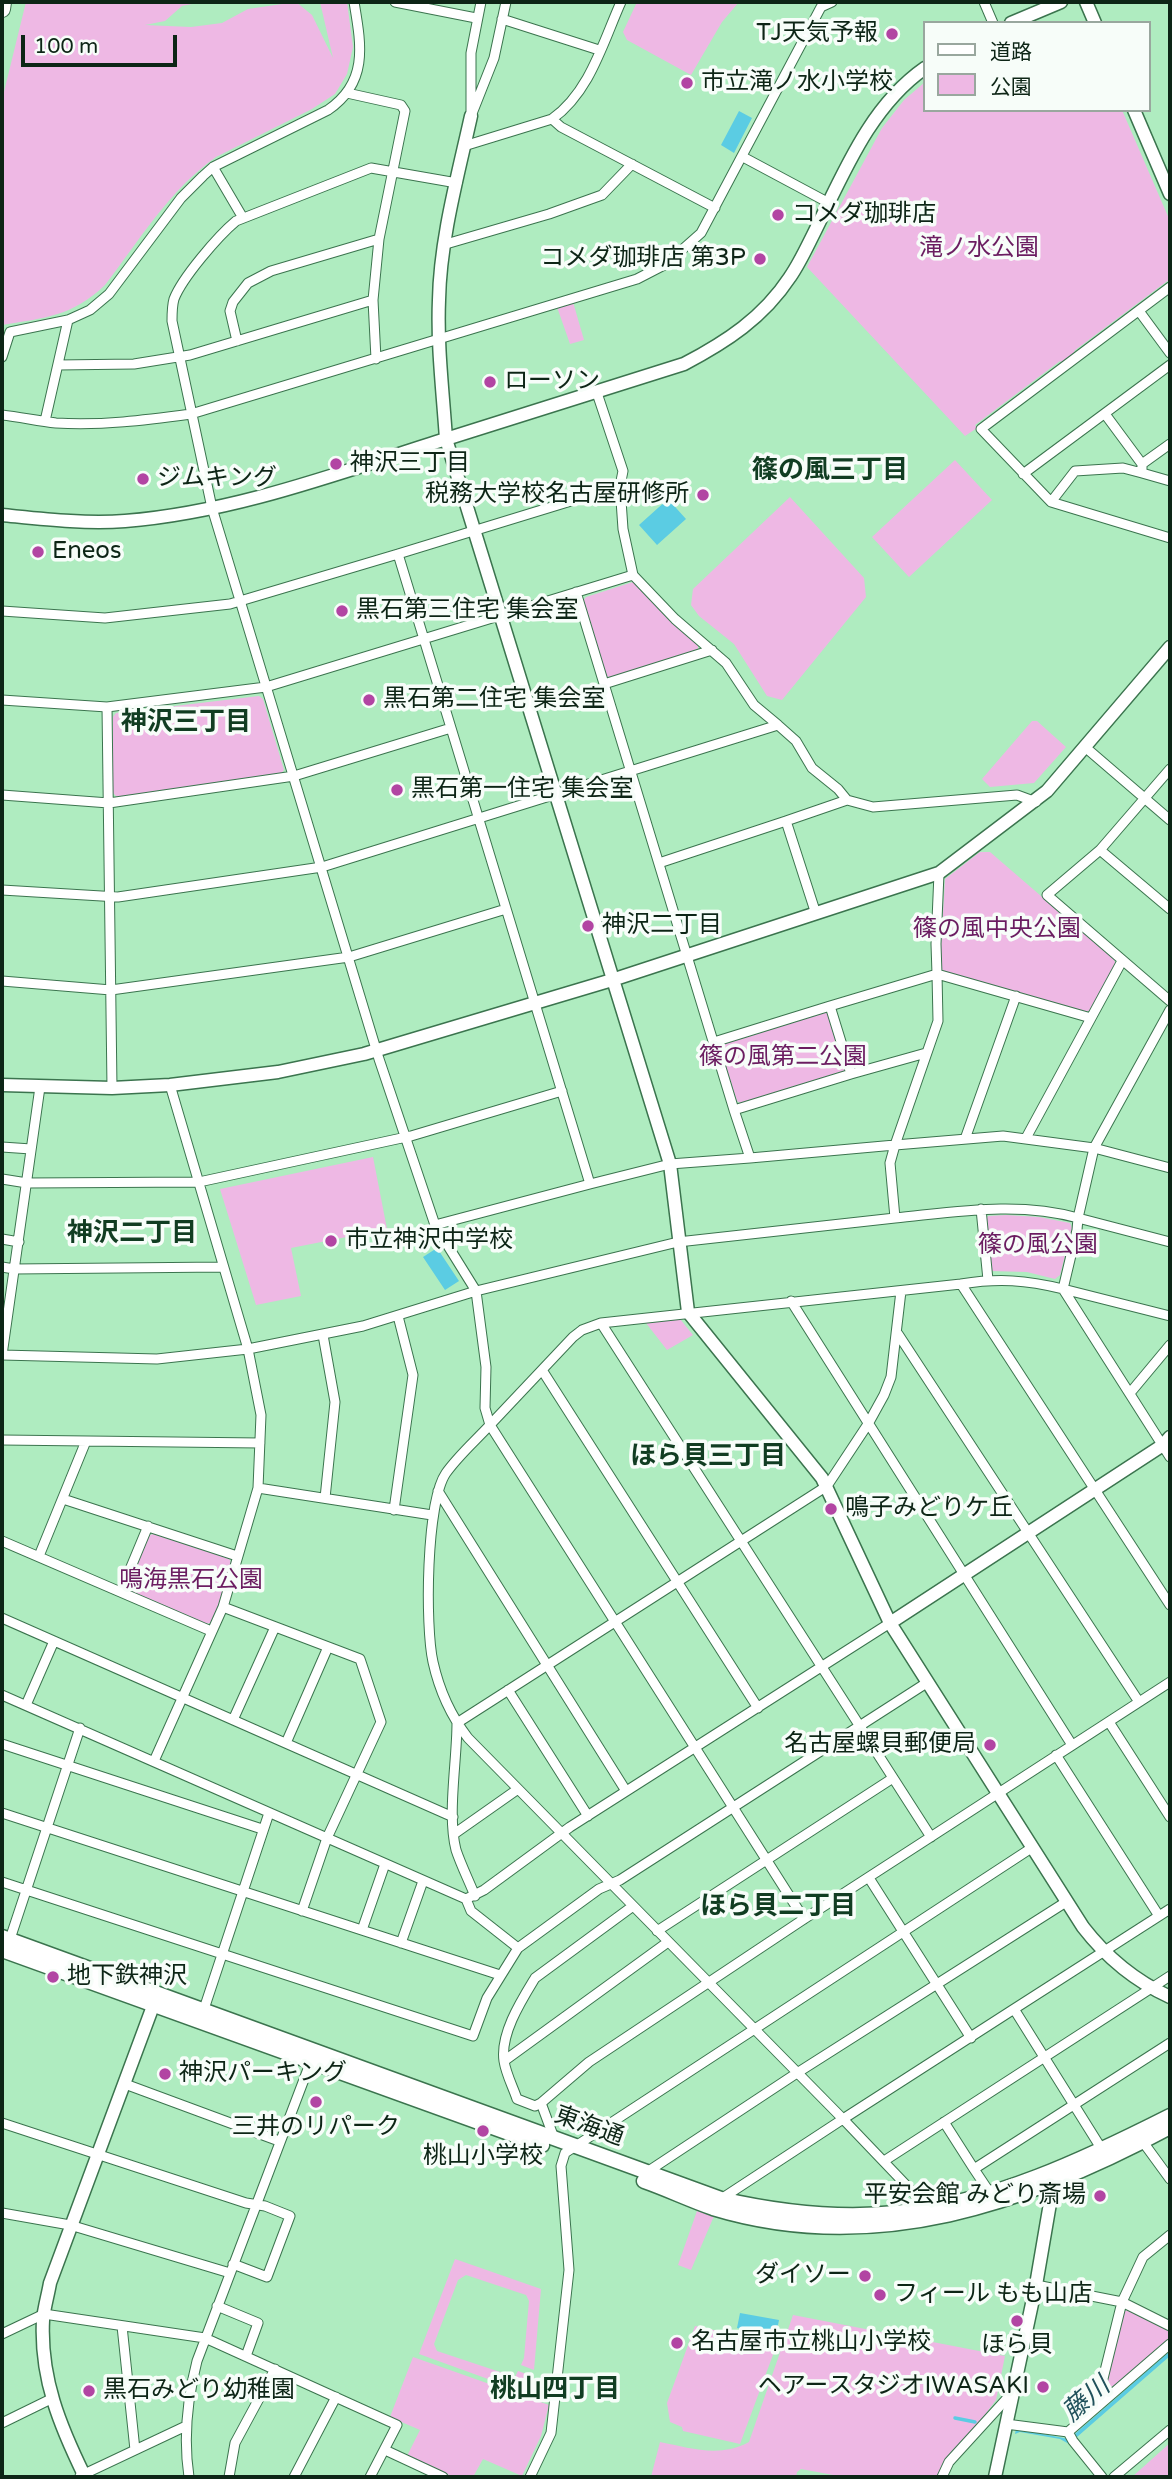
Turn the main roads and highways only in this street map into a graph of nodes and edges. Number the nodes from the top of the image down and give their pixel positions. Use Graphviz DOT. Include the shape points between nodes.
graph roads {
  1 [pos="4,2"];
  2 [pos="2,9"];
  3 [pos="5,1945"];
  4 [pos="155,1999"];
  5 [pos="1170,2116"];
  6 [pos="1170,2127"];
  7 [pos="570,2150"];
  8 [pos="1052,2175"];
  1 -- 2 [label="highway"];
  3 -- 4 [label="main road, 東海通"];
  4 -- 7 [label="main road, 東海通" via="311,2061"];
  4 -- 7 [label="main road, 東海通" via="204,2010 555,2139"];
  5 -- 8 [label="main road, 東海通"];
  6 -- 8 [label="main road, 東海通" via="1143,2142"];
  7 -- 8 [label="main road, 東海通" via="721,2199 802,2213 895,2213 928,2208"];
  7 -- 8 [label="main road, 東海通" via="714,2208 801,2224 854,2227 896,2225 990,2205"];
}
